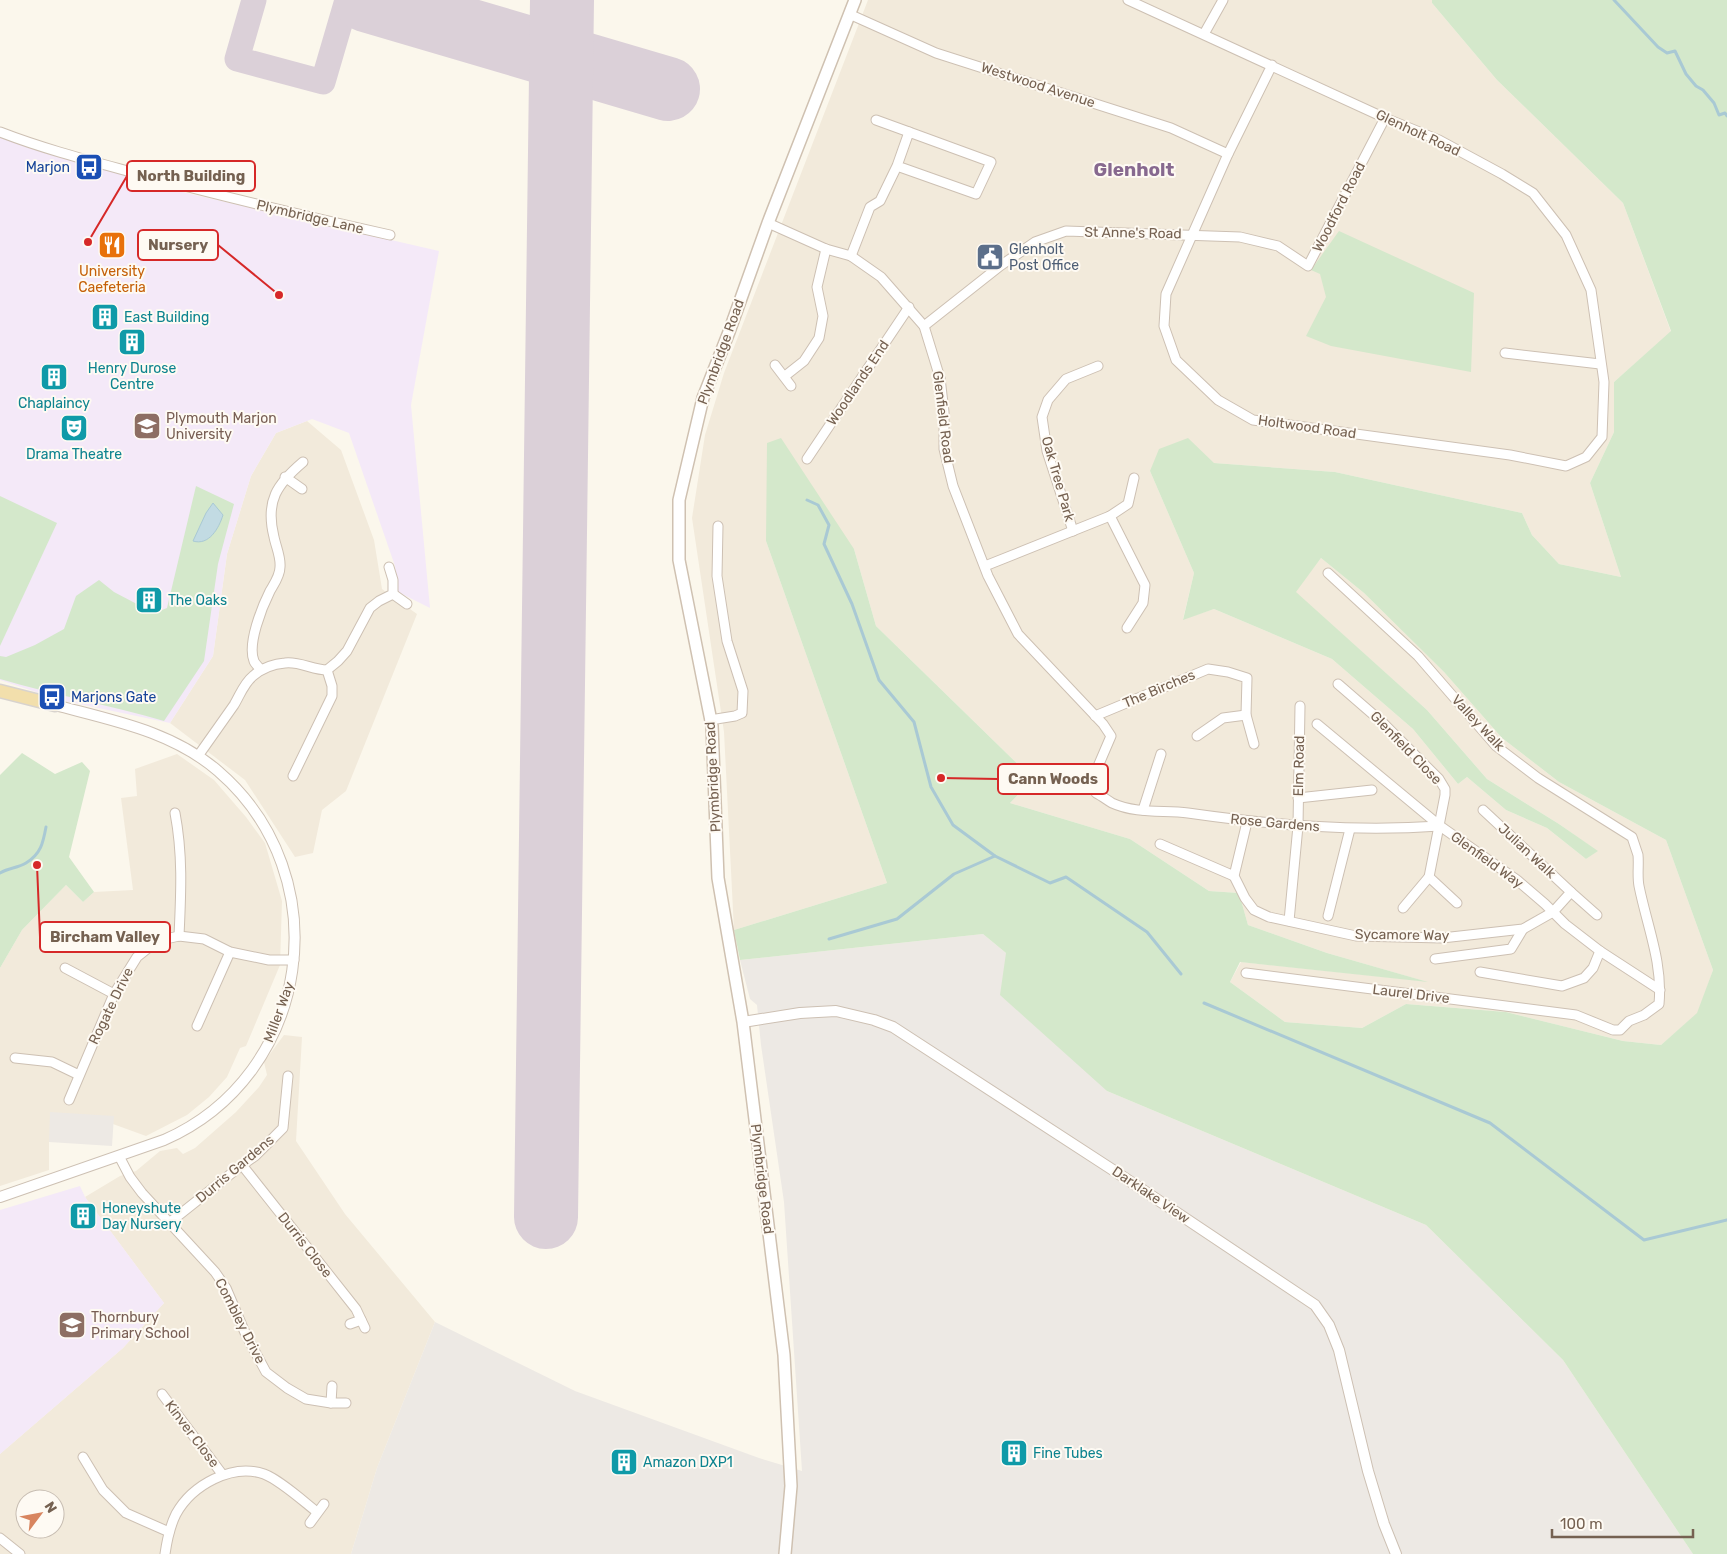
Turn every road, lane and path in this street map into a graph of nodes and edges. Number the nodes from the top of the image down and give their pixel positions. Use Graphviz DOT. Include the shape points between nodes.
graph roads {
  1 [pos="855,0"];
  2 [pos="1128,0"];
  3 [pos="1223,0"];
  4 [pos="848,14"];
  5 [pos="1204,34"];
  6 [pos="1272,65"];
  7 [pos="1385,118"];
  8 [pos="876,120"];
  9 [pos="0,132"];
  10 [pos="909,132"];
  11 [pos="1228,154"];
  12 [pos="897,166"];
  13 [pos="768,223"];
  14 [pos="1191,234"];
  15 [pos="390,235"];
  16 [pos="826,248"];
  17 [pos="851,256"];
  18 [pos="908,307"];
  19 [pos="924,326"];
  20 [pos="1505,353"];
  21 [pos="1600,364"];
  22 [pos="775,365"];
  23 [pos="1098,366"];
  24 [pos="785,376"];
  25 [pos="791,386"];
  26 [pos="807,459"];
  27 [pos="303,462"];
  28 [pos="286,477"];
  29 [pos="1134,478"];
  30 [pos="302,489"];
  31 [pos="1110,516"];
  32 [pos="718,526"];
  33 [pos="1073,531"];
  34 [pos="984,566"];
  35 [pos="388,567"];
  36 [pos="1328,573"];
  37 [pos="393,594"];
  38 [pos="407,604"];
  39 [pos="1128,628"];
  40 [pos="261,670"];
  41 [pos="327,670"];
  42 [pos="1338,684"];
  43 [pos="0,691"];
  44 [pos="55,705"];
  45 [pos="1300,706"];
  46 [pos="1246,715"];
  47 [pos="1095,716"];
  48 [pos="710,720"];
  49 [pos="1317,724"];
  50 [pos="1197,736"];
  51 [pos="1254,744"];
  52 [pos="1161,754"];
  53 [pos="293,755"];
  54 [pos="198,756"];
  55 [pos="302,759"];
  56 [pos="293,776"];
  57 [pos="1372,790"];
  58 [pos="1298,798"];
  59 [pos="1112,803"];
  60 [pos="1143,810"];
  61 [pos="1483,810"];
  62 [pos="175,813"];
  63 [pos="1247,822"];
  64 [pos="1298,826"];
  65 [pos="1440,826"];
  66 [pos="1350,829"];
  67 [pos="1160,844"];
  68 [pos="1234,876"];
  69 [pos="1429,877"];
  70 [pos="1571,892"];
  71 [pos="1457,904"];
  72 [pos="1403,908"];
  73 [pos="1553,912"];
  74 [pos="1596,915"];
  75 [pos="1328,916"];
  76 [pos="1289,921"];
  77 [pos="1523,929"];
  78 [pos="179,936"];
  79 [pos="1600,951"];
  80 [pos="230,952"];
  81 [pos="1435,959"];
  82 [pos="294,960"];
  83 [pos="65,968"];
  84 [pos="1480,972"];
  85 [pos="1246,973"];
  86 [pos="1660,990"];
  87 [pos="114,994"];
  88 [pos="743,1022"];
  89 [pos="197,1026"];
  90 [pos="15,1058"];
  91 [pos="79,1075"];
  92 [pos="288,1076"];
  93 [pos="69,1100"];
  94 [pos="119,1156"];
  95 [pos="242,1165"];
  96 [pos="0,1197"];
  97 [pos="169,1223"];
  98 [pos="350,1324"];
  99 [pos="332,1386"];
  100 [pos="162,1394"];
  101 [pos="331,1403"];
  102 [pos="346,1403"];
  103 [pos="83,1457"];
  104 [pos="222,1474"];
  105 [pos="324,1504"];
  106 [pos="317,1512"];
  107 [pos="310,1523"];
  108 [pos="169,1532"];
  109 [pos="0,1538"];
  110 [pos="20,1554"];
  111 [pos="164,1554"];
  112 [pos="786,1554"];
  113 [pos="1396,1554"];
  1 -- 4 [label="main road, Plymbridge Road"];
  2 -- 5 [label="street, Glenholt Road"];
  3 -- 5 [label="street"];
  4 -- 11 [label="street, Westwood Avenue" via="936,53 1171,128"];
  4 -- 13 [label="main road, Plymbridge Road"];
  5 -- 6 [label="street, Glenholt Road"];
  6 -- 7 [label="street, Glenholt Road"];
  6 -- 11 [label="street, Holtwood Road"];
  7 -- 14 [label="street, Woodford Road" via="1308,266 1278,246 1240,237"];
  7 -- 21 [label="street, Glenholt Road" via="1439,140 1532,193 1566,235 1591,290"];
  8 -- 10 [label="street"];
  9 -- 15 [label="street, Plymbridge Lane" via="50,150 260,206"];
  10 -- 12 [label="street"];
  10 -- 12 [label="street" via="991,162 976,194"];
  11 -- 14 [label="street, Holtwood Road"];
  12 -- 17 [label="street" via="880,201 870,207"];
  13 -- 16 [label="street, Glenfield Road"];
  13 -- 48 [label="main road, Plymbridge Road" via="702,398 679,500 678,560"];
  14 -- 19 [label="street, St Anne's Road" via="1066,231 1035,242"];
  14 -- 21 [label="street, Holtwood Road" via="1166,294 1164,326 1176,360 1218,400 1253,420 1510,455 1566,466 1586,457 1602,437 1604,382"];
  16 -- 17 [label="street, Glenfield Road"];
  16 -- 24 [label="street" via="817,287 823,316 819,338 804,361"];
  17 -- 18 [label="street, Glenfield Road" via="881,278"];
  18 -- 19 [label="street, Glenfield Road"];
  18 -- 26 [label="street, Woodlands End"];
  19 -- 34 [label="street, Glenfield Road" via="940,378 944,448 954,486"];
  20 -- 21 [label="street"];
  22 -- 24 [label="street"];
  23 -- 33 [label="street, Oak Tree Park" via="1066,379 1048,400 1042,417 1047,451"];
  24 -- 25 [label="street"];
  27 -- 28 [label="street"];
  28 -- 30 [label="street"];
  28 -- 40 [label="street" via="274,497 271,511 280,567 260,615 252,648 254,661"];
  29 -- 31 [label="street, Oak Tree Park" via="1128,504"];
  31 -- 33 [label="street, Oak Tree Park"];
  31 -- 39 [label="street" via="1145,585 1143,602"];
  32 -- 48 [label="street" via="717,576 727,641 743,691 742,713"];
  33 -- 34 [label="street, Oak Tree Park"];
  34 -- 47 [label="street, Glenfield Road" via="1018,634"];
  35 -- 37 [label="street"];
  36 -- 86 [label="street, Valley Walk" via="1418,656 1496,746 1538,778 1632,836 1638,856 1637,879 1654,943"];
  37 -- 38 [label="street"];
  37 -- 41 [label="street" via="370,608 347,650"];
  40 -- 41 [label="street" via="288,662"];
  40 -- 54 [label="street" via="245,686"];
  41 -- 55 [label="street" via="332,696"];
  42 -- 65 [label="street, Glenfield Close" via="1439,779 1445,789"];
  43 -- 44 [label="main road, Miller Way"];
  44 -- 54 [label="street, Miller Way" via="154,733"];
  45 -- 58 [label="street, Elm Road"];
  46 -- 47 [label="street, The Birches" via="1247,678 1208,668"];
  46 -- 50 [label="street" via="1223,718"];
  46 -- 51 [label="street, The Birches"];
  47 -- 59 [label="street, Glenfield Road" via="1110,736 1094,778 1096,792"];
  48 -- 88 [label="main road, Plymbridge Road" via="718,878"];
  49 -- 65 [label="street, Glenfield Way"];
  52 -- 60 [label="street"];
  53 -- 55 [label="street"];
  54 -- 82 [label="street, Miller Way" via="218,770 250,804 278,850 292,899"];
  55 -- 56 [label="street"];
  57 -- 58 [label="street"];
  58 -- 64 [label="street, Elm Road"];
  59 -- 60 [label="street, Rose Gardens" via="1127,809"];
  60 -- 63 [label="street, Rose Gardens"];
  61 -- 70 [label="street, Julian Walk"];
  62 -- 78 [label="street" via="182,864"];
  63 -- 64 [label="street, Rose Gardens"];
  63 -- 68 [label="street"];
  64 -- 66 [label="street, Rose Gardens"];
  64 -- 76 [label="street, Elm Road"];
  65 -- 66 [label="street, Rose Gardens"];
  65 -- 69 [label="street, Glenfield Close"];
  65 -- 73 [label="street, Glenfield Way" via="1517,880"];
  66 -- 75 [label="street"];
  67 -- 68 [label="street"];
  68 -- 76 [label="street, Sycamore Way" via="1254,910"];
  69 -- 71 [label="street"];
  69 -- 72 [label="street"];
  70 -- 73 [label="street"];
  70 -- 74 [label="street, Julian Walk"];
  73 -- 77 [label="street, Sycamore Way"];
  73 -- 79 [label="street, Glenfield Way"];
  76 -- 77 [label="street, Sycamore Way" via="1356,936 1442,938"];
  77 -- 81 [label="street" via="1511,949"];
  78 -- 80 [label="street, Rogate Drive" via="204,939"];
  78 -- 87 [label="street, Rogate Drive" via="157,942 137,957"];
  79 -- 84 [label="street" via="1593,968 1584,978 1562,986"];
  79 -- 86 [label="street, Glenfield Way"];
  80 -- 82 [label="street, Rogate Drive" via="269,960"];
  80 -- 89 [label="street"];
  82 -- 94 [label="street, Miller Way" via="292,980 278,1023 244,1080 225,1101 183,1132"];
  83 -- 87 [label="street"];
  85 -- 86 [label="street, Laurel Drive" via="1576,1015 1613,1030 1620,1030 1658,1004"];
  87 -- 91 [label="street, Rogate Drive"];
  88 -- 112 [label="main road, Plymbridge Road" via="784,1355 791,1486"];
  88 -- 113 [label="street, Darklake View" via="836,1011 894,1027 1315,1305 1329,1325 1339,1350 1368,1471"];
  90 -- 91 [label="street" via="52,1062"];
  91 -- 93 [label="street, Rogate Drive"];
  92 -- 95 [label="street, Durris Gardens" via="284,1128"];
  94 -- 96 [label="street, Miller Way"];
  94 -- 97 [label="street, Combley Drive" via="130,1177"];
  95 -- 97 [label="street, Durris Gardens"];
  95 -- 98 [label="street, Durris Close" via="356,1309 363,1324"];
  97 -- 101 [label="street, Combley Drive" via="226,1288 266,1372 306,1399"];
  99 -- 101 [label="street"];
  100 -- 104 [label="street, Kinver Close"];
  101 -- 102 [label="street, Combley Drive"];
  103 -- 108 [label="street" via="103,1490 126,1513"];
  104 -- 106 [label="street" via="243,1471 266,1475"];
  104 -- 108 [label="street" via="184,1503"];
  105 -- 106 [label="street"];
  106 -- 107 [label="street"];
  108 -- 111 [label="street"];
  109 -- 110 [label="street"];
}
